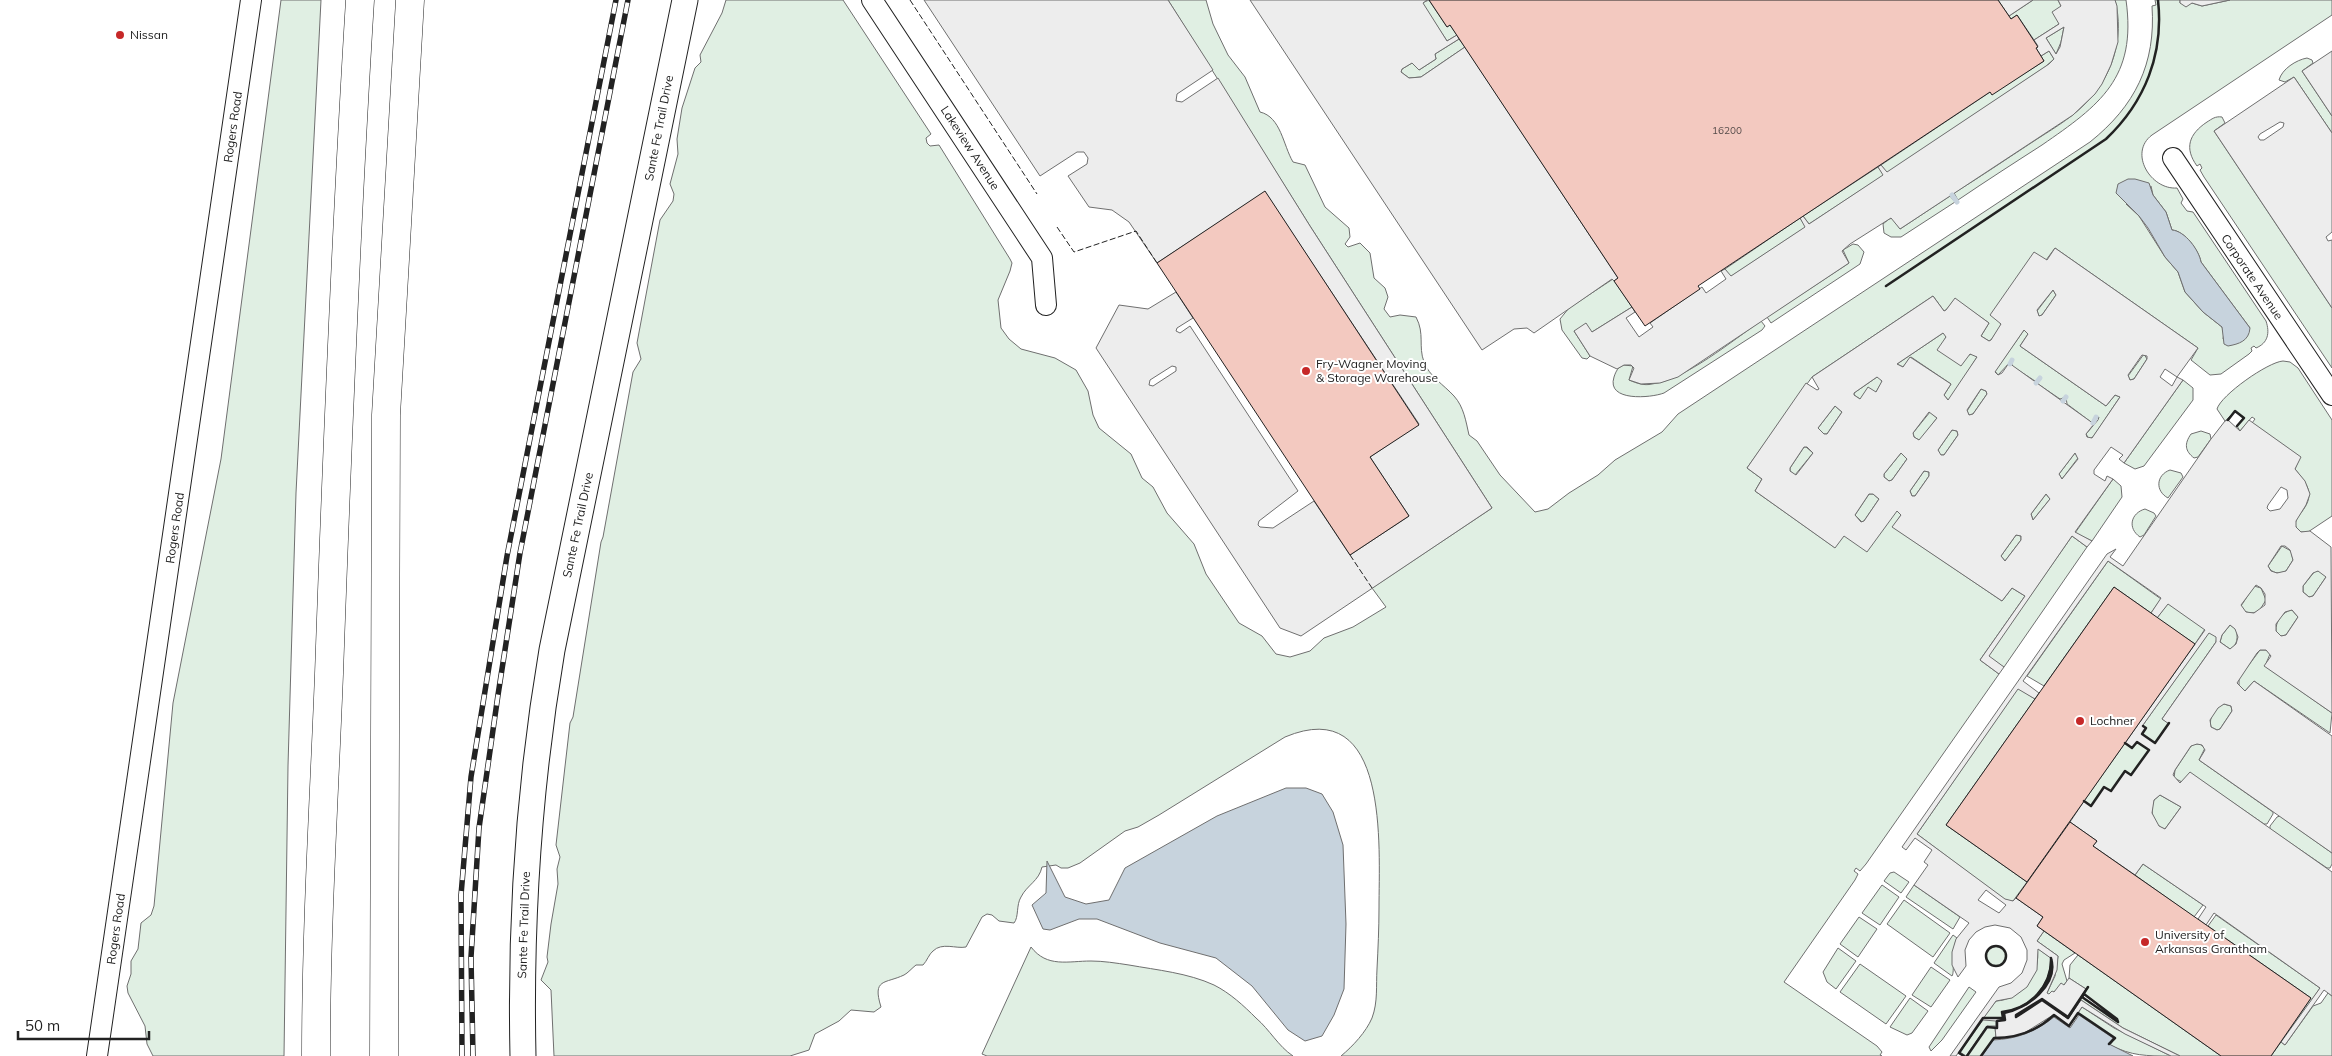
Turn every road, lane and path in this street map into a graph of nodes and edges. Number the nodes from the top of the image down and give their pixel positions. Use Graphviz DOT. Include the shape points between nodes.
graph roads {
  1 [pos="251,0"];
  2 [pos="360,0"];
  3 [pos="410,0"];
  4 [pos="418,0"];
  5 [pos="685,0"];
  6 [pos="872,0"];
  7 [pos="407,52"];
  8 [pos="2173,158"];
  9 [pos="1046,304"];
  10 [pos="2332,395"];
  11 [pos="97,1056"];
  12 [pos="316,1056"];
  13 [pos="384,1056"];
  14 [pos="523,1056"];
  1 -- 11 [label="street, Rogers Road"];
  2 -- 12 [label="highway" via="335,474 316,962"];
  3 -- 7 [label="highway"];
  4 -- 7 [label="highway"];
  5 -- 14 [label="main road, Sante Fe Trail Drive" via="541,714 525,871"];
  6 -- 9 [label="street, Lakeview Avenue" via="1042,258"];
  7 -- 13 [label="highway" via="386,415"];
  8 -- 10 [label="street, Corporate Avenue"];
}
